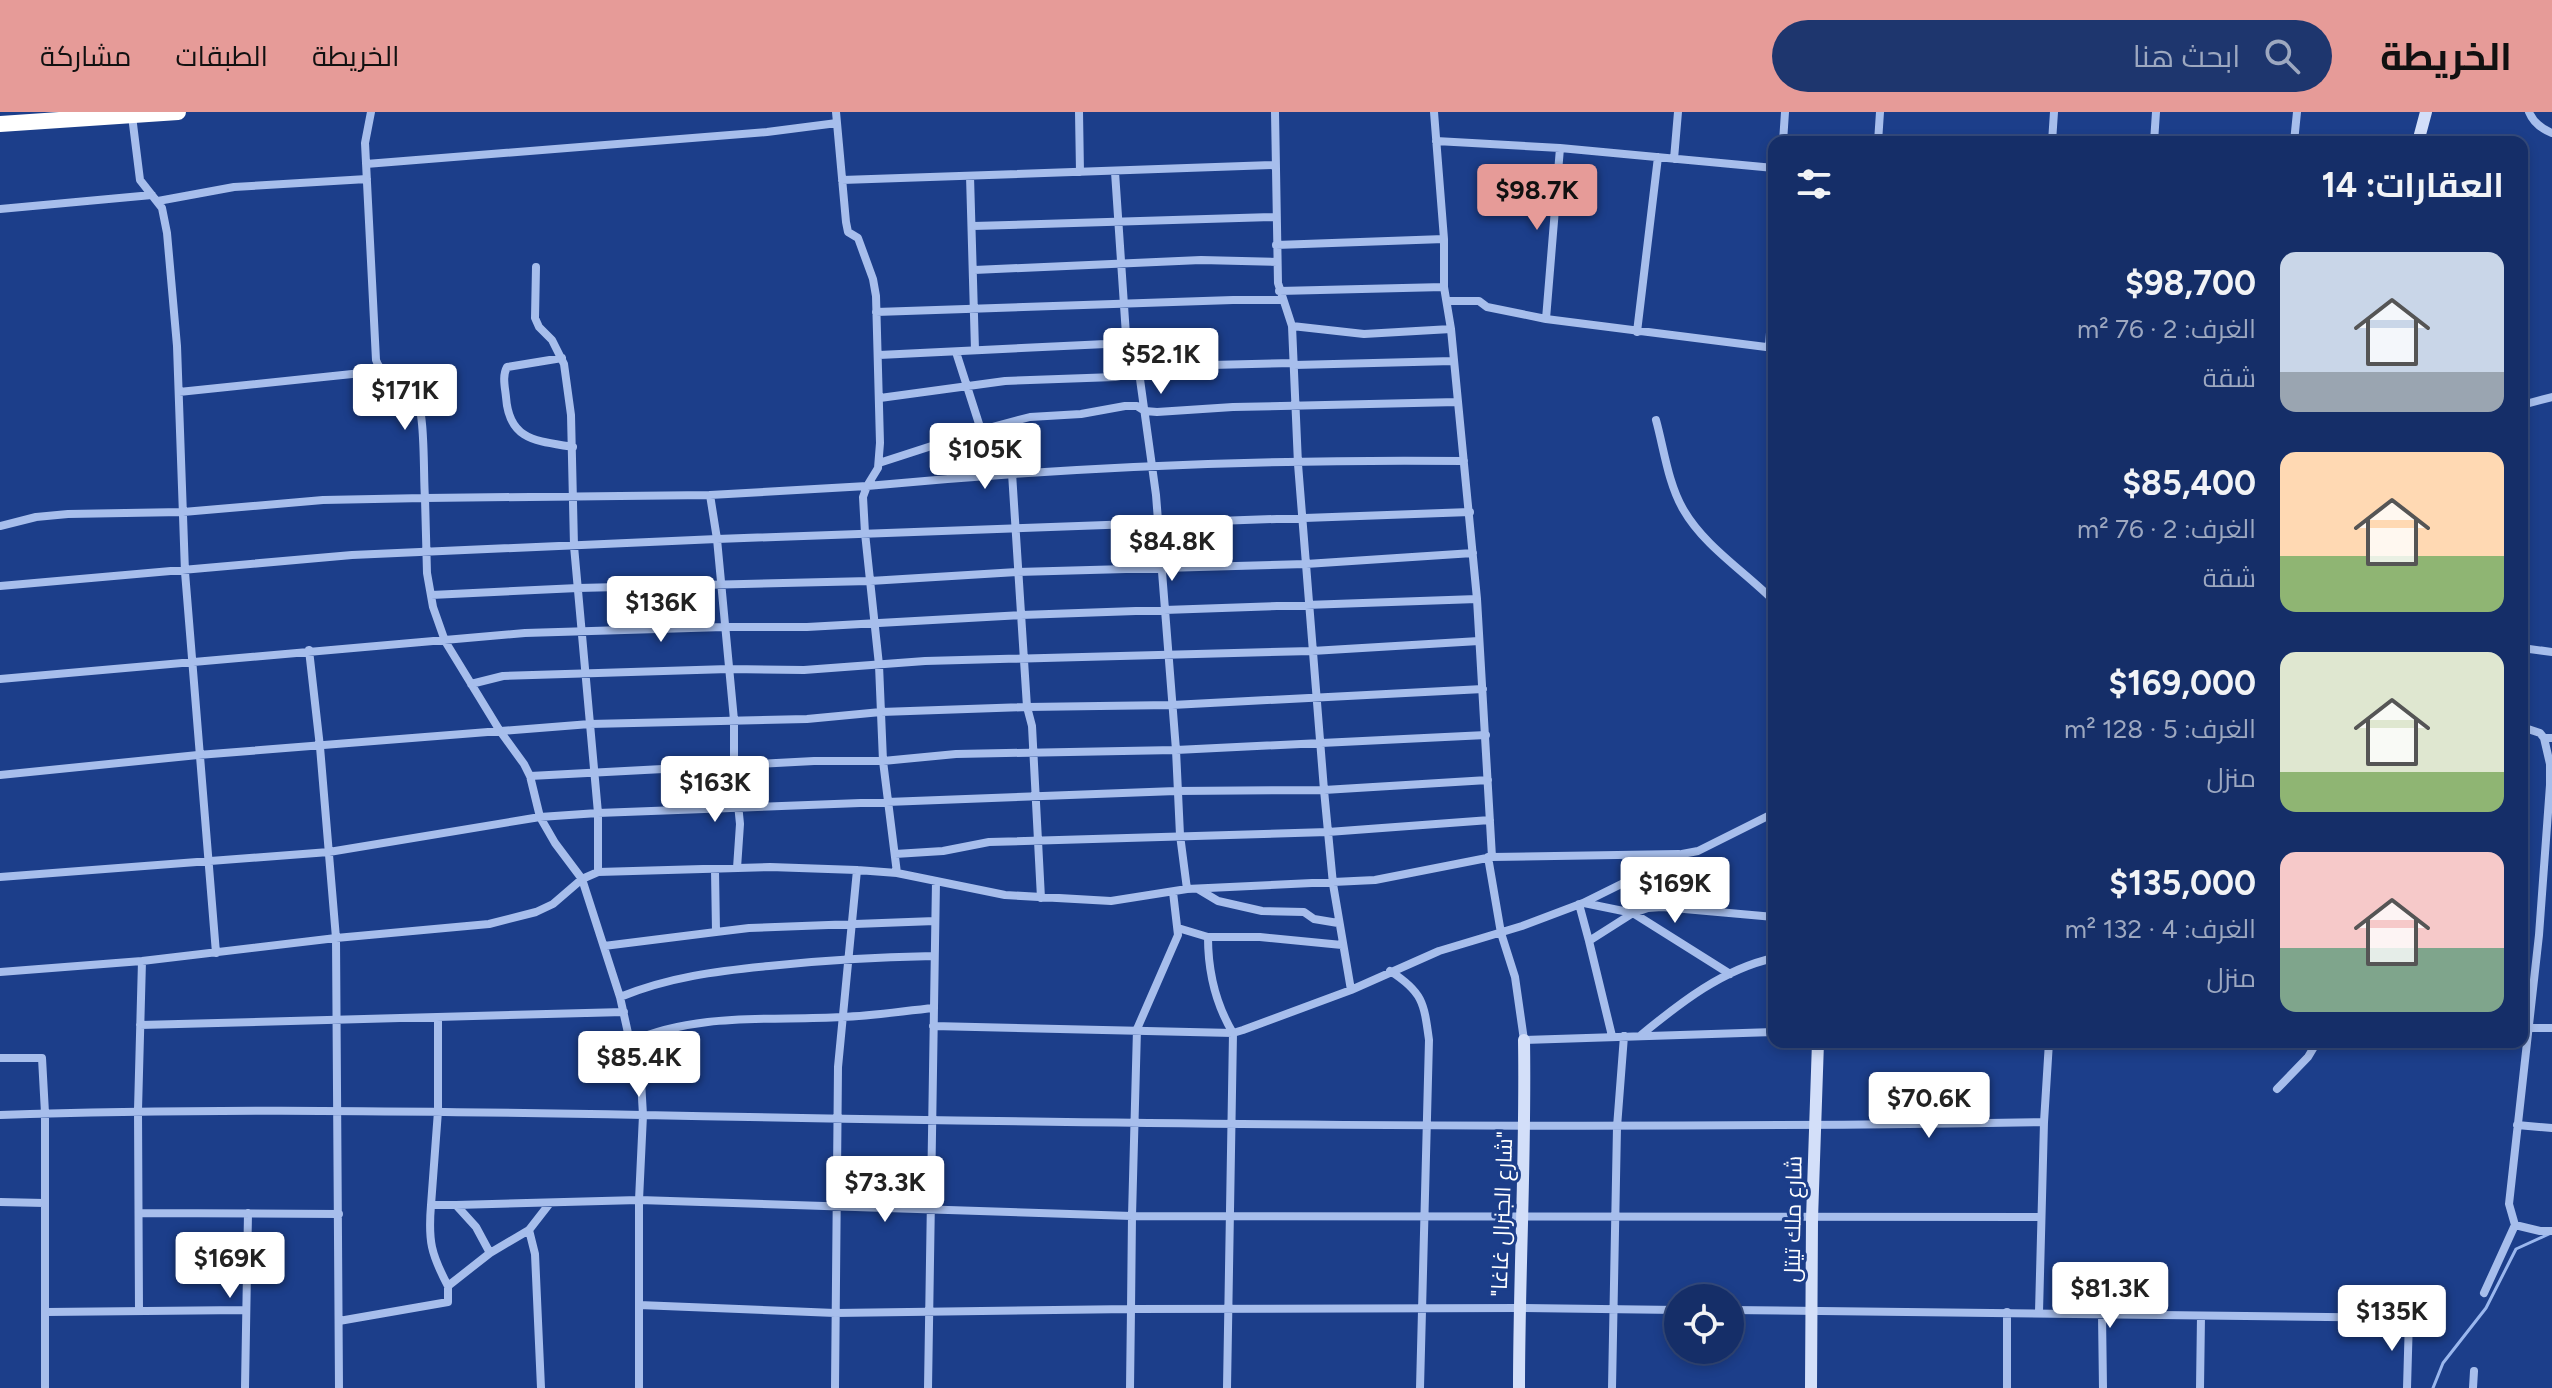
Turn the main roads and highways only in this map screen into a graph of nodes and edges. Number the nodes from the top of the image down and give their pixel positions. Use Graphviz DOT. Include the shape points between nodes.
graph roads {
  1 [pos="176,112"];
  2 [pos="2426,112"];
  3 [pos="96,116"];
  4 [pos="0,124"];
  5 [pos="2420,136"];
  6 [pos="1524,1040"];
  7 [pos="1818,1048"];
  8 [pos="1519,1388"];
  9 [pos="1811,1388"];
  1 -- 3 [label="highway"];
  2 -- 5 [label="main road"];
  3 -- 4 [label="highway"];
  6 -- 8 [label="main road, \"شارع الجنرال غاغا\""];
  7 -- 9 [label="main road, شارع ملك تيتل"];
}
